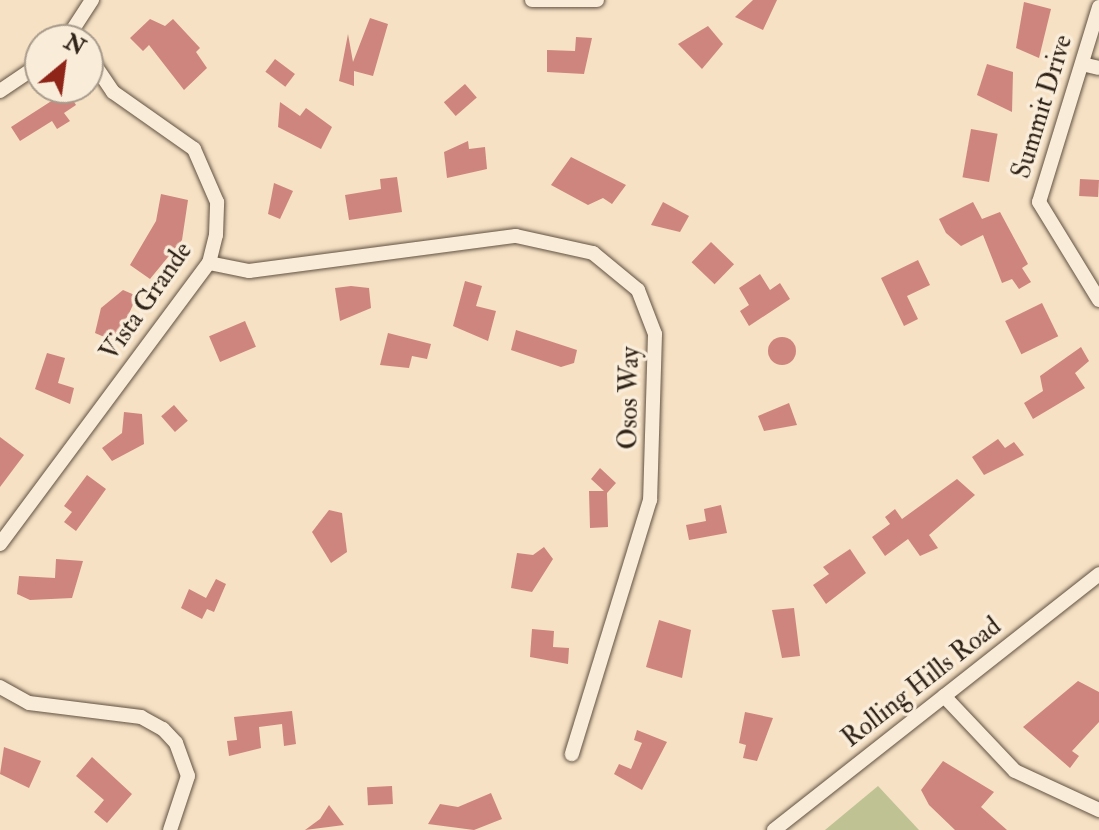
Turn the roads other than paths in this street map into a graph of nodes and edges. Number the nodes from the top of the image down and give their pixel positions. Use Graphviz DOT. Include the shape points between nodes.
graph roads {
  1 [pos="92,0"];
  2 [pos="532,0"];
  3 [pos="597,0"];
  4 [pos="1099,7"];
  5 [pos="80,24"];
  6 [pos="1082,64"];
  7 [pos="1099,68"];
  8 [pos="24,75"];
  9 [pos="104,79"];
  10 [pos="0,91"];
  11 [pos="209,263"];
  12 [pos="1099,300"];
  13 [pos="0,544"];
  14 [pos="1099,574"];
  15 [pos="0,687"];
  16 [pos="944,696"];
  17 [pos="572,754"];
  18 [pos="1098,806"];
  19 [pos="170,830"];
  20 [pos="774,830"];
  1 -- 5 [label="street"];
  2 -- 3 [label="street"];
  4 -- 6 [label="street, Summit Drive"];
  6 -- 7 [label="street"];
  6 -- 12 [label="street, Summit Drive" via="1040,210"];
  8 -- 10 [label="street"];
  9 -- 11 [label="street, Vista Grande" via="113,92 185,139 204,164 217,202"];
  11 -- 13 [label="street, Vista Grande"];
  11 -- 17 [label="street, Osos Way" via="249,271 516,236 593,253 638,290 655,334 650,500"];
  14 -- 16 [label="street, Rolling Hills Road"];
  15 -- 19 [label="street" via="29,703 141,717 163,729 176,743 188,776"];
  16 -- 18 [label="street" via="1015,771"];
  16 -- 20 [label="street, Rolling Hills Road"];
}
